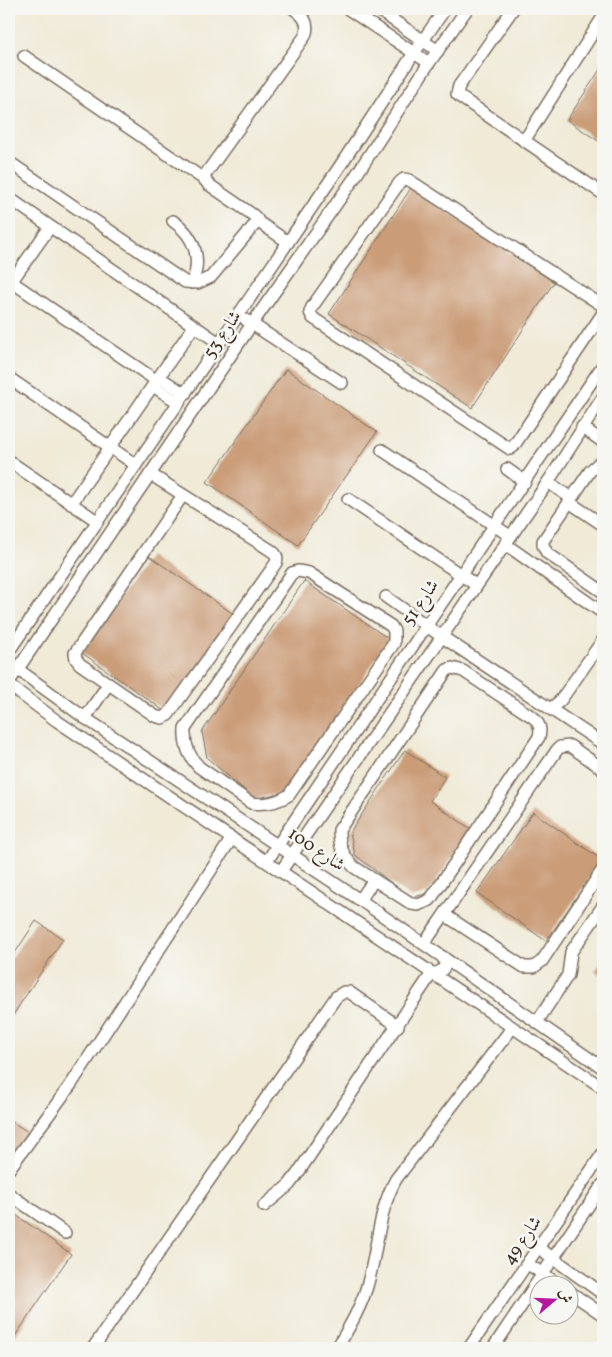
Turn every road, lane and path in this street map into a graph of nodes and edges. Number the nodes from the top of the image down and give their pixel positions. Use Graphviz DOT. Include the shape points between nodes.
graph roads {
  1 [pos="294,9"];
  2 [pos="348,9"];
  3 [pos="377,9"];
  4 [pos="445,9"];
  5 [pos="467,9"];
  6 [pos="513,9"];
  7 [pos="603,17"];
  8 [pos="422,40"];
  9 [pos="438,51"];
  10 [pos="414,53"];
  11 [pos="24,56"];
  12 [pos="429,63"];
  13 [pos="524,140"];
  14 [pos="9,162"];
  15 [pos="205,180"];
  16 [pos="603,194"];
  17 [pos="9,198"];
  18 [pos="173,221"];
  19 [pos="256,221"];
  20 [pos="50,227"];
  21 [pos="288,242"];
  22 [pos="10,282"];
  23 [pos="192,284"];
  24 [pos="603,306"];
  25 [pos="603,313"];
  26 [pos="238,314"];
  27 [pos="252,324"];
  28 [pos="194,326"];
  29 [pos="219,343"];
  30 [pos="603,365"];
  31 [pos="9,378"];
  32 [pos="156,381"];
  33 [pos="342,383"];
  34 [pos="603,397"];
  35 [pos="182,399"];
  36 [pos="582,428"];
  37 [pos="603,442"];
  38 [pos="111,447"];
  39 [pos="382,450"];
  40 [pos="9,461"];
  41 [pos="603,463"];
  42 [pos="136,465"];
  43 [pos="507,469"];
  44 [pos="150,474"];
  45 [pos="525,482"];
  46 [pos="548,482"];
  47 [pos="183,495"];
  48 [pos="348,499"];
  49 [pos="570,500"];
  50 [pos="72,504"];
  51 [pos="96,521"];
  52 [pos="603,525"];
  53 [pos="495,526"];
  54 [pos="507,540"];
  55 [pos="461,575"];
  56 [pos="476,585"];
  57 [pos="603,592"];
  58 [pos="386,597"];
  59 [pos="603,613"];
  60 [pos="426,626"];
  61 [pos="441,636"];
  62 [pos="603,640"];
  63 [pos="9,651"];
  64 [pos="13,666"];
  65 [pos="109,683"];
  66 [pos="9,684"];
  67 [pos="550,709"];
  68 [pos="85,718"];
  69 [pos="603,744"];
  70 [pos="603,769"];
  71 [pos="223,784"];
  72 [pos="212,801"];
  73 [pos="232,838"];
  74 [pos="277,845"];
  75 [pos="291,854"];
  76 [pos="267,861"];
  77 [pos="603,869"];
  78 [pos="281,871"];
  79 [pos="374,880"];
  80 [pos="360,900"];
  81 [pos="603,906"];
  82 [pos="445,915"];
  83 [pos="424,944"];
  84 [pos="443,957"];
  85 [pos="432,973"];
  86 [pos="476,980"];
  87 [pos="465,996"];
  88 [pos="537,1022"];
  89 [pos="398,1026"];
  90 [pos="512,1028"];
  91 [pos="603,1068"];
  92 [pos="603,1088"];
  93 [pos="603,1153"];
  94 [pos="9,1169"];
  95 [pos="603,1184"];
  96 [pos="9,1194"];
  97 [pos="264,1206"];
  98 [pos="65,1233"];
  99 [pos="539,1248"];
  100 [pos="554,1258"];
  101 [pos="528,1264"];
  102 [pos="542,1274"];
  103 [pos="544,1274"];
  104 [pos="530,1294"];
  105 [pos="603,1294"];
  106 [pos="580,1299"];
  107 [pos="603,1315"];
  108 [pos="94,1348"];
  109 [pos="337,1348"];
  110 [pos="469,1348"];
  111 [pos="493,1348"];
  1 -- 15 [label="lane" via="306,20 305,36 206,172"];
  2 -- 10 [label="lane"];
  3 -- 8 [label="lane"];
  4 -- 8 [label="lane, شارع 53"];
  5 -- 9 [label="lane, شارع 53"];
  6 -- 13 [label="lane" via="459,86 458,94"];
  7 -- 13 [label="lane"];
  8 -- 9 [label="lane"];
  8 -- 10 [label="lane, شارع 53"];
  9 -- 12 [label="lane, شارع 53"];
  10 -- 12 [label="lane"];
  10 -- 21 [label="lane, شارع 53"];
  11 -- 15 [label="lane"];
  12 -- 27 [label="lane, شارع 53" via="353,180"];
  13 -- 16 [label="lane"];
  14 -- 23 [label="lane"];
  15 -- 19 [label="lane" via="253,214"];
  17 -- 20 [label="lane"];
  18 -- 23 [label="lane" via="194,245 197,268"];
  19 -- 21 [label="lane"];
  19 -- 23 [label="lane" via="211,277"];
  20 -- 22 [label="lane"];
  20 -- 28 [label="lane"];
  21 -- 26 [label="lane, شارع 53"];
  22 -- 32 [label="lane"];
  24 -- 25 [label="lane" via="404,179 310,312 314,318 510,449"];
  26 -- 27 [label="lane"];
  26 -- 29 [label="lane, شارع 53"];
  27 -- 33 [label="lane"];
  27 -- 44 [label="lane, شارع 53"];
  28 -- 29 [label="lane"];
  28 -- 32 [label="lane"];
  29 -- 35 [label="lane, شارع 53"];
  30 -- 45 [label="lane, شارع 51"];
  31 -- 38 [label="lane"];
  32 -- 35 [label="lane"];
  32 -- 38 [label="lane"];
  34 -- 36 [label="lane, شارع 51"];
  35 -- 42 [label="lane, شارع 53"];
  36 -- 37 [label="lane"];
  36 -- 46 [label="lane, شارع 51"];
  38 -- 42 [label="lane"];
  38 -- 50 [label="lane"];
  39 -- 53 [label="lane"];
  40 -- 50 [label="lane"];
  41 -- 49 [label="lane" via="593,467"];
  42 -- 51 [label="lane, شارع 53"];
  43 -- 45 [label="lane"];
  44 -- 47 [label="lane"];
  44 -- 64 [label="lane, شارع 53"];
  45 -- 53 [label="lane, شارع 51"];
  46 -- 49 [label="lane"];
  46 -- 54 [label="lane, شارع 51"];
  47 -- 65 [label="lane" via="75,653 78,662"];
  47 -- 65 [label="lane" via="274,552 276,563 166,716 157,717"];
  48 -- 55 [label="lane"];
  49 -- 52 [label="lane"];
  49 -- 57 [label="lane" via="544,536 543,545 547,552"];
  50 -- 51 [label="lane"];
  51 -- 63 [label="lane, شارع 53"];
  53 -- 54 [label="lane"];
  53 -- 55 [label="lane, شارع 51"];
  54 -- 56 [label="lane, شارع 51"];
  54 -- 59 [label="lane"];
  55 -- 56 [label="lane"];
  55 -- 60 [label="lane, شارع 51"];
  56 -- 61 [label="lane, شارع 51"];
  58 -- 60 [label="lane"];
  60 -- 61 [label="lane"];
  60 -- 74 [label="lane, شارع 51"];
  61 -- 67 [label="lane"];
  61 -- 75 [label="lane, شارع 51"];
  62 -- 67 [label="lane" via="560,701"];
  64 -- 66 [label="lane, شارع 53"];
  64 -- 68 [label="lane, شارع 100"];
  65 -- 68 [label="lane"];
  66 -- 73 [label="lane, شارع 100" via="57,721"];
  67 -- 69 [label="lane"];
  68 -- 72 [label="lane, شارع 100"];
  70 -- 82 [label="lane" via="570,746 560,747"];
  71 -- 71 [label="lane" via="193,760 186,746 185,729 292,573 309,573 391,626 394,643 288,795 275,802 251,803"];
  71 -- 72 [label="lane"];
  72 -- 74 [label="lane, شارع 100"];
  73 -- 76 [label="lane, شارع 100"];
  73 -- 94 [label="lane" via="72,1083"];
  74 -- 75 [label="lane, شارع 100"];
  74 -- 76 [label="lane, شارع 51"];
  75 -- 78 [label="lane, شارع 51"];
  75 -- 80 [label="lane, شارع 100"];
  76 -- 78 [label="lane, شارع 100"];
  77 -- 82 [label="lane" via="542,961 534,967 524,967"];
  78 -- 85 [label="lane, شارع 100"];
  79 -- 79 [label="lane" via="348,861 341,847 339,830 447,670 458,668 534,718 541,730 539,737 430,900 412,904"];
  79 -- 80 [label="lane"];
  80 -- 83 [label="lane, شارع 100"];
  81 -- 88 [label="lane" via="572,952 568,975"];
  82 -- 83 [label="lane"];
  83 -- 84 [label="lane, شارع 100"];
  84 -- 85 [label="lane" via="443,969"];
  84 -- 86 [label="lane, شارع 100"];
  85 -- 87 [label="lane, شارع 100"];
  85 -- 89 [label="lane"];
  86 -- 87 [label="lane" via="467,986"];
  86 -- 88 [label="lane, شارع 100"];
  87 -- 90 [label="lane, شارع 100"];
  88 -- 91 [label="lane, شارع 100"];
  89 -- 97 [label="lane" via="298,1173"];
  89 -- 108 [label="lane" via="349,992 336,997"];
  90 -- 92 [label="lane, شارع 100"];
  90 -- 109 [label="lane" via="396,1179 388,1194 369,1282"];
  93 -- 99 [label="lane, شارع 49"];
  95 -- 100 [label="lane, شارع 49"];
  96 -- 98 [label="lane"];
  99 -- 100 [label="lane"];
  99 -- 101 [label="lane, شارع 49"];
  100 -- 103 [label="lane, شارع 49"];
  100 -- 105 [label="lane"];
  101 -- 102 [label="lane"];
  101 -- 110 [label="lane, شارع 49"];
  104 -- 111 [label="lane, شارع 49"];
  106 -- 107 [label="lane"];
}
